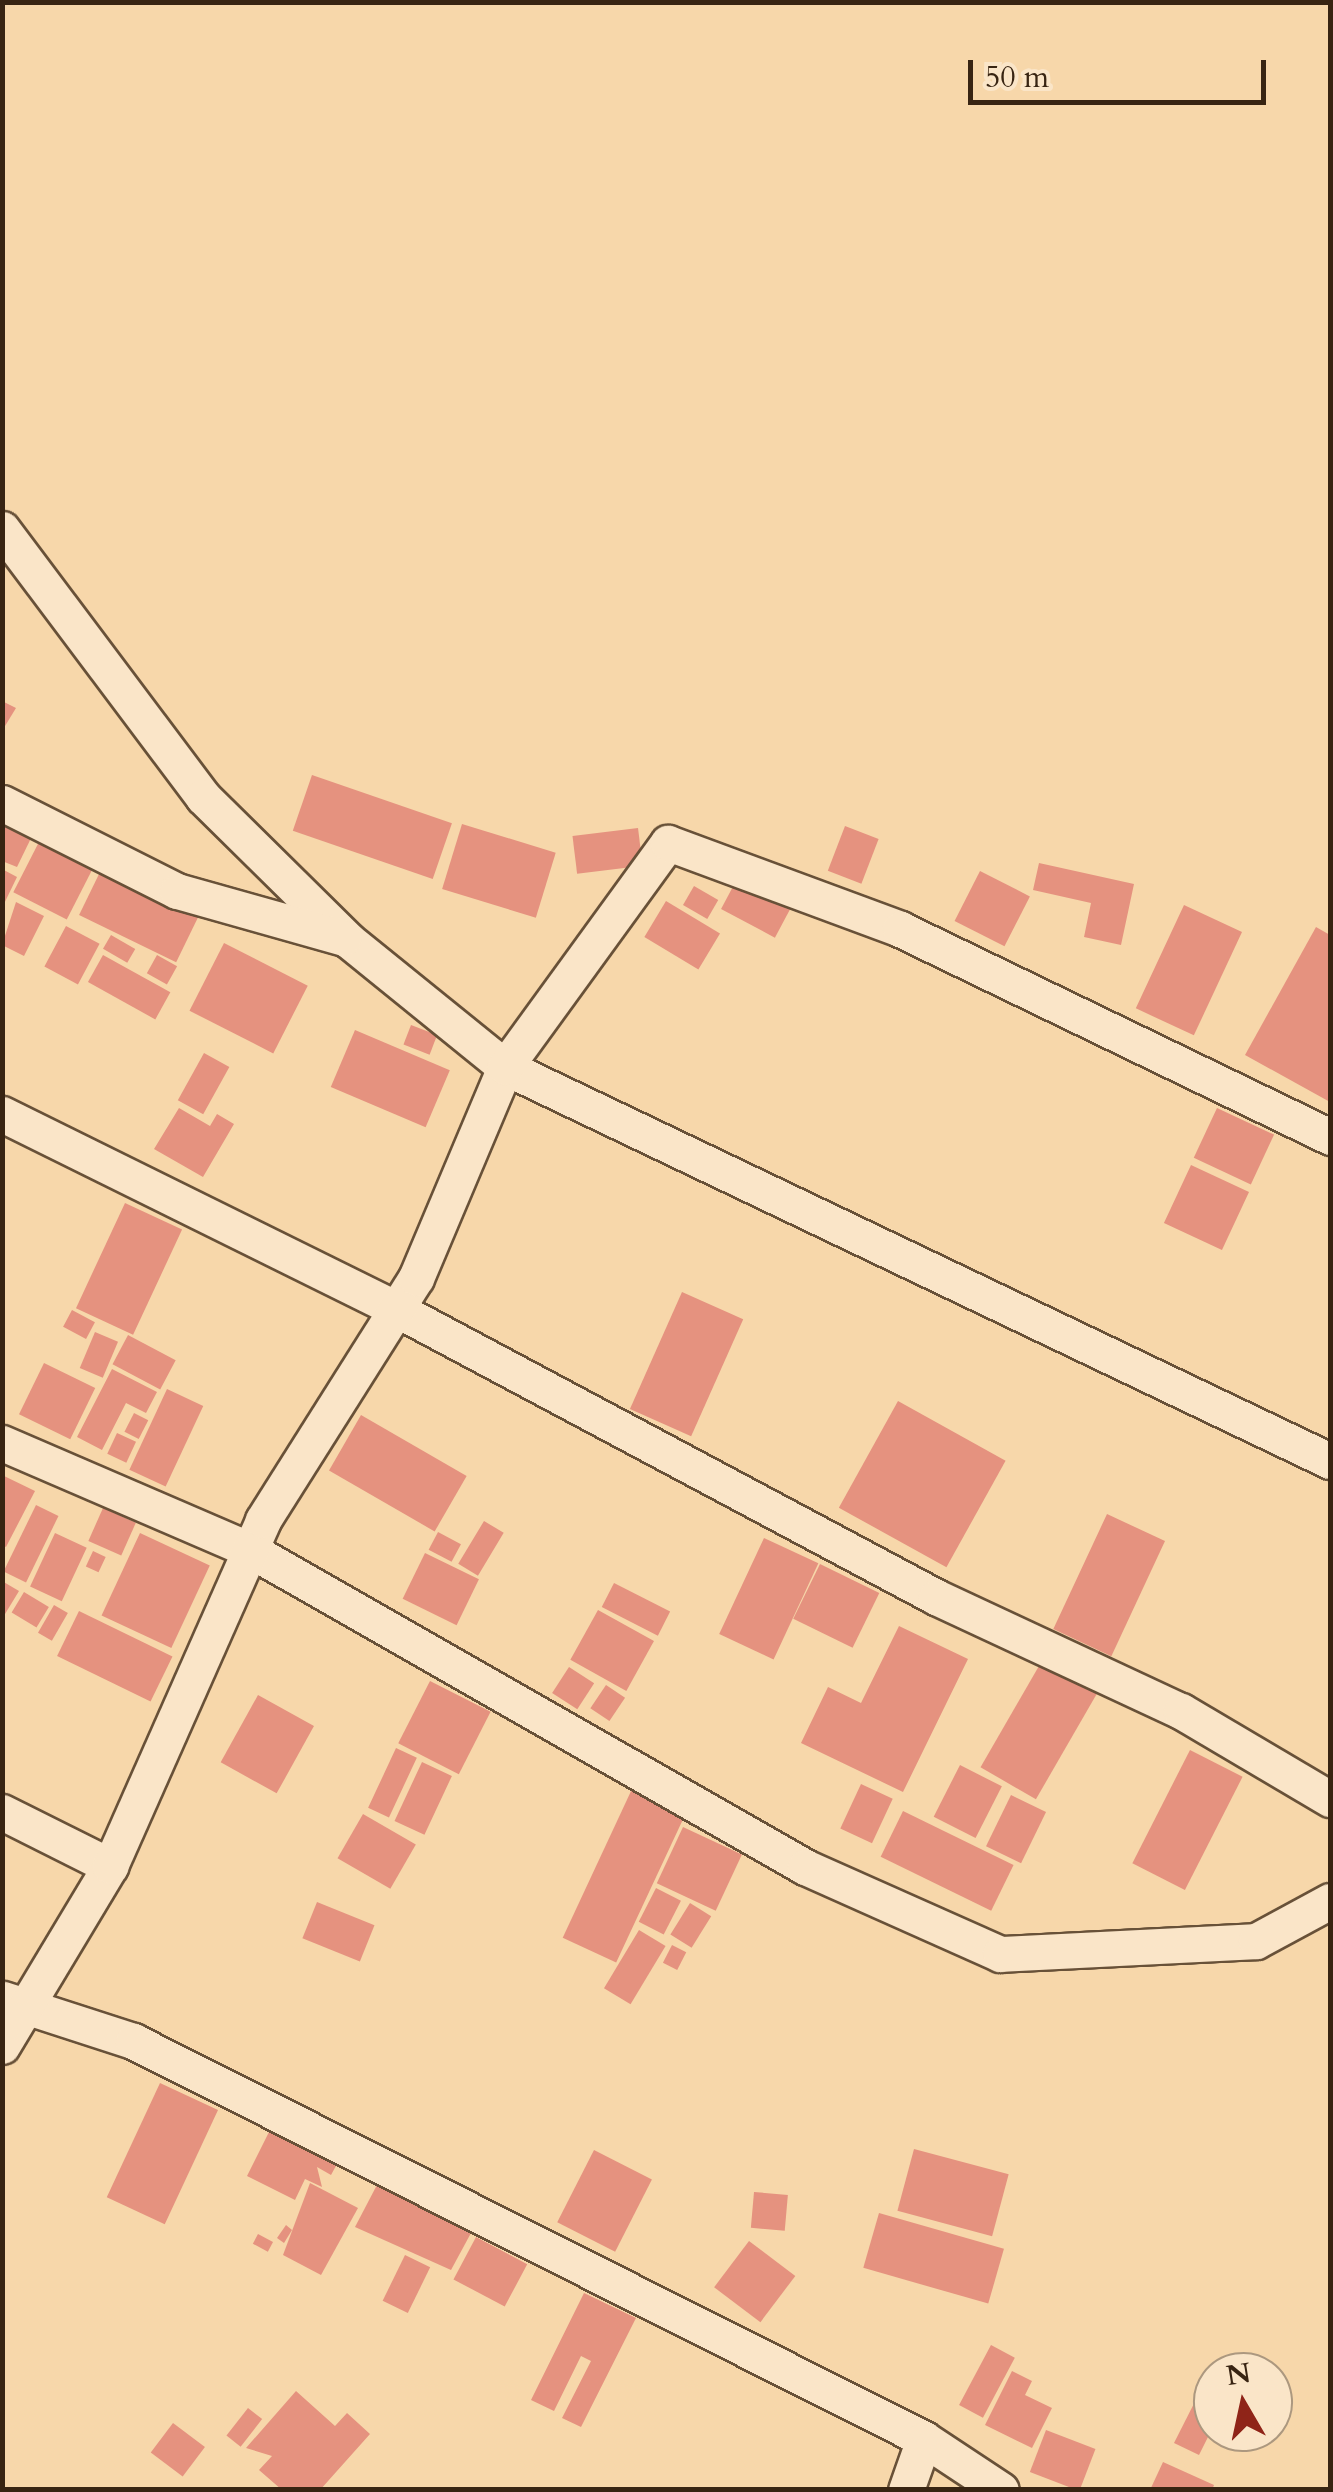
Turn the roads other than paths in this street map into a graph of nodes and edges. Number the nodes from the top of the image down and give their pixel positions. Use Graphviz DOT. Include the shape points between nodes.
graph roads {
  1 [pos="2,529"];
  2 [pos="2,803"];
  3 [pos="348,940"];
  4 [pos="504,1067"];
  5 [pos="2,1114"];
  6 [pos="1330,1137"];
  7 [pos="396,1310"];
  8 [pos="2,1442"];
  9 [pos="1330,1461"];
  10 [pos="250,1550"];
  11 [pos="1330,1798"];
  12 [pos="2,1812"];
  13 [pos="110,1866"];
  14 [pos="1330,1901"];
  15 [pos="12,2002"];
  16 [pos="2,2046"];
  17 [pos="924,2439"];
  18 [pos="906,2490"];
  19 [pos="1000,2490"];
  1 -- 3 [label="street" via="203,796"];
  2 -- 3 [label="street" via="177,891"];
  3 -- 4 [label="street"];
  4 -- 6 [label="street" via="668,843 900,929"];
  4 -- 7 [label="street"];
  4 -- 9 [label="street"];
  5 -- 7 [label="street"];
  7 -- 10 [label="street"];
  7 -- 11 [label="street" via="936,1597 1181,1710"];
  8 -- 10 [label="street"];
  10 -- 13 [label="street"];
  10 -- 14 [label="street" via="805,1867 1000,1954 1256,1941"];
  12 -- 13 [label="street"];
  13 -- 15 [label="street"];
  15 -- 16 [label="street"];
  15 -- 17 [label="street" via="133,2041"];
  17 -- 18 [label="street"];
  17 -- 19 [label="street"];
}
